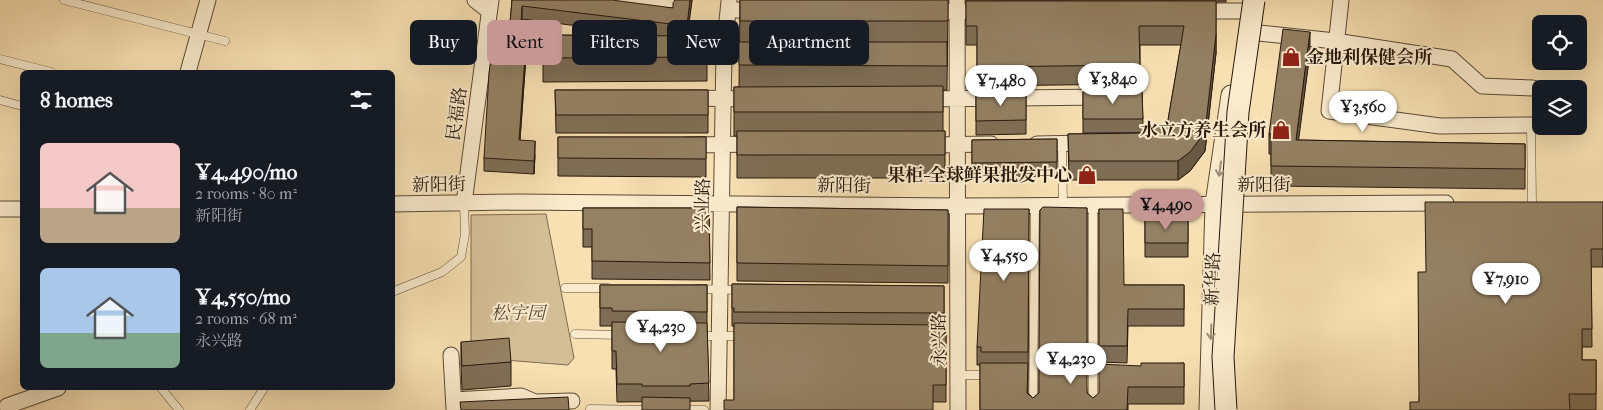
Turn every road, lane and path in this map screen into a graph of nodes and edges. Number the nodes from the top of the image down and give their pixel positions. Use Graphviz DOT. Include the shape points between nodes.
graph roads {
  1 [pos="64,0"];
  2 [pos="208,0"];
  3 [pos="475,0"];
  4 [pos="616,0"];
  5 [pos="671,0"];
  6 [pos="1263,0"];
  7 [pos="1341,0"];
  8 [pos="1247,4"];
  9 [pos="490,5"];
  10 [pos="728,5"];
  11 [pos="957,6"];
  12 [pos="778,10"];
  13 [pos="917,11"];
  14 [pos="1184,11"];
  15 [pos="996,12"];
  16 [pos="727,20"];
  17 [pos="1259,33"];
  18 [pos="198,34"];
  19 [pos="225,41"];
  20 [pos="1335,41"];
  21 [pos="0,59"];
  22 [pos="724,65"];
  23 [pos="43,70"];
  24 [pos="189,70"];
  25 [pos="1532,91"];
  26 [pos="1118,96"];
  27 [pos="674,98"];
  28 [pos="723,99"];
  29 [pos="772,99"];
  30 [pos="908,99"];
  31 [pos="957,99"];
  32 [pos="0,100"];
  33 [pos="20,105"];
  34 [pos="1532,121"];
  35 [pos="1535,135"];
  36 [pos="1062,143"];
  37 [pos="1101,143"];
  38 [pos="673,144"];
  39 [pos="722,144"];
  40 [pos="771,144"];
  41 [pos="1005,144"];
  42 [pos="1024,144"];
  43 [pos="908,145"];
  44 [pos="957,145"];
  45 [pos="1456,203"];
  46 [pos="1513,203"];
  47 [pos="1532,203"];
  48 [pos="1550,203"];
  49 [pos="395,204"];
  50 [pos="464,204"];
  51 [pos="721,204"];
  52 [pos="1215,204"];
  53 [pos="1237,204"];
  54 [pos="1035,205"];
  55 [pos="1063,205"];
  56 [pos="1093,205"];
  57 [pos="958,206"];
  58 [pos="0,209"];
  59 [pos="20,209"];
  60 [pos="566,288"];
  61 [pos="614,288"];
  62 [pos="691,289"];
  63 [pos="720,289"];
  64 [pos="750,290"];
  65 [pos="395,291"];
  66 [pos="575,334"];
  67 [pos="632,335"];
  68 [pos="690,336"];
  69 [pos="719,336"];
  70 [pos="749,336"];
  71 [pos="452,355"];
  72 [pos="958,375"];
  73 [pos="996,375"];
  74 [pos="1024,375"];
  75 [pos="1034,375"];
  76 [pos="1044,375"];
  77 [pos="1083,375"];
  78 [pos="1093,375"];
  79 [pos="55,390"];
  80 [pos="163,390"];
  81 [pos="263,390"];
  82 [pos="572,401"];
  83 [pos="32,404"];
  84 [pos="454,405"];
  85 [pos="8,406"];
  86 [pos="590,409"];
  87 [pos="179,410"];
  88 [pos="250,410"];
  89 [pos="656,410"];
  90 [pos="675,410"];
  91 [pos="704,410"];
  92 [pos="718,410"];
  93 [pos="958,410"];
  94 [pos="1033,410"];
  95 [pos="1093,410"];
  96 [pos="1209,410"];
  97 [pos="1228,410"];
  1 -- 18 [label="lane"];
  2 -- 18 [label="street"];
  3 -- 9 [label="street"];
  4 -- 5 [label="street" via="670,7"];
  6 -- 17 [label="street, 新华路"];
  7 -- 20 [label="street"];
  8 -- 14 [label="street"];
  8 -- 52 [label="street, 新华路, one-way"];
  8 -- 97 [label="main road, bridge" via="1223,357"];
  9 -- 50 [label="street, 民福路"];
  10 -- 12 [label="street"];
  10 -- 16 [label="street, 兴业路"];
  11 -- 13 [label="street"];
  11 -- 15 [label="street"];
  11 -- 31 [label="street, 永兴路" via="952,54"];
  17 -- 20 [label="street"];
  17 -- 53 [label="street, 新华路"];
  18 -- 19 [label="lane"];
  18 -- 24 [label="street"];
  20 -- 25 [label="street" via="1452,59 1482,86"];
  20 -- 34 [label="street" via="1329,111 1440,126"];
  21 -- 23 [label="lane"];
  22 -- 28 [label="street, 兴业路"];
  26 -- 31 [label="street"];
  27 -- 28 [label="street"];
  28 -- 29 [label="street"];
  28 -- 39 [label="street, 兴业路"];
  30 -- 31 [label="street"];
  31 -- 44 [label="street, 永兴路"];
  32 -- 33 [label="lane"];
  35 -- 47 [label="lane"];
  36 -- 37 [label="street"];
  36 -- 42 [label="street"];
  36 -- 55 [label="lane"];
  38 -- 39 [label="street"];
  39 -- 40 [label="street"];
  39 -- 51 [label="street, 兴业路"];
  41 -- 44 [label="street"];
  43 -- 44 [label="street"];
  44 -- 57 [label="street, 永兴路"];
  45 -- 53 [label="street, 新阳街"];
  46 -- 47 [label="street"];
  47 -- 48 [label="street"];
  49 -- 50 [label="street, 新阳街"];
  50 -- 51 [label="street, 新阳街"];
  50 -- 65 [label="lane" via="465,234 461,257 442,272"];
  51 -- 57 [label="street, 新阳街"];
  51 -- 63 [label="street, 兴业路"];
  52 -- 53 [label="street, 新阳街"];
  52 -- 56 [label="street, 新阳街"];
  52 -- 96 [label="street, 新华路, one-way"];
  53 -- 97 [label="street, 新华路"];
  54 -- 55 [label="street, 新阳街"];
  54 -- 57 [label="street, 新阳街"];
  54 -- 75 [label="lane"];
  55 -- 56 [label="street, 新阳街"];
  56 -- 78 [label="lane"];
  57 -- 72 [label="street, 永兴路" via="953,290 953,337"];
  58 -- 59 [label="street"];
  60 -- 61 [label="lane"];
  62 -- 63 [label="lane"];
  63 -- 64 [label="lane"];
  63 -- 69 [label="street, 兴业路"];
  66 -- 67 [label="lane"];
  68 -- 69 [label="lane"];
  69 -- 70 [label="lane"];
  69 -- 92 [label="street, 兴业路"];
  71 -- 84 [label="street"];
  72 -- 73 [label="lane"];
  72 -- 93 [label="street, 永兴路"];
  74 -- 75 [label="lane"];
  75 -- 76 [label="lane"];
  75 -- 94 [label="lane"];
  77 -- 78 [label="lane"];
  78 -- 95 [label="lane"];
  79 -- 83 [label="street"];
  80 -- 87 [label="lane"];
  81 -- 88 [label="lane"];
  82 -- 84 [label="street" via="535,402 521,396"];
  83 -- 85 [label="street"];
  86 -- 89 [label="lane"];
  90 -- 91 [label="lane"];
}
